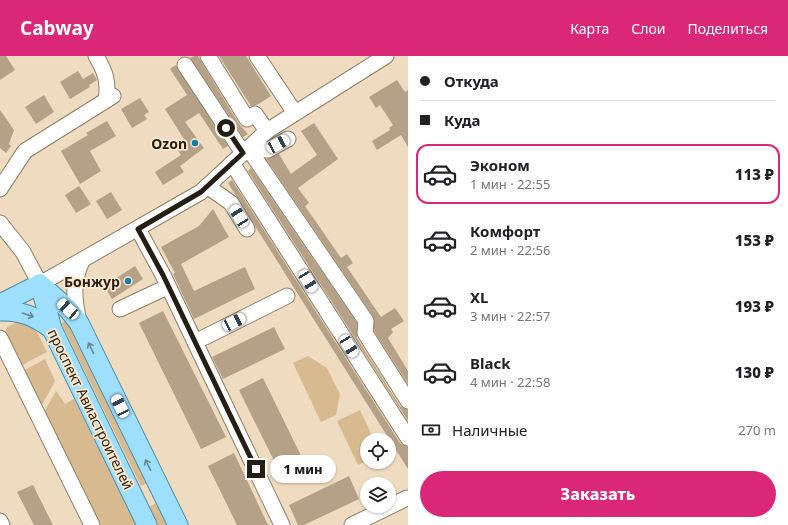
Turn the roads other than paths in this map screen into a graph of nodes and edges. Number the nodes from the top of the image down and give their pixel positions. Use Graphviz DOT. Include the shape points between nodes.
graph roads {
  1 [pos="96,56"];
  2 [pos="208,56"];
  3 [pos="257,56"];
  4 [pos="386,56"];
  5 [pos="186,65"];
  6 [pos="295,113"];
  7 [pos="267,131"];
  8 [pos="288,139"];
  9 [pos="241,155"];
  10 [pos="207,186"];
  11 [pos="0,189"];
  12 [pos="0,223"];
  13 [pos="138,229"];
  14 [pos="247,229"];
  15 [pos="82,260"];
  16 [pos="40,284"];
  17 [pos="167,287"];
  18 [pos="287,296"];
  19 [pos="0,304"];
  20 [pos="120,309"];
  21 [pos="0,311"];
  22 [pos="79,323"];
  23 [pos="52,330"];
  24 [pos="0,338"];
  25 [pos="195,342"];
  26 [pos="408,401"];
  27 [pos="408,438"];
  28 [pos="160,488"];
  29 [pos="407,498"];
  30 [pos="135,500"];
  31 [pos="0,521"];
  32 [pos="2,525"];
  33 [pos="92,525"];
  34 [pos="147,525"];
  35 [pos="178,525"];
  36 [pos="282,525"];
  37 [pos="352,525"];
  1 -- 11 [label="street" via="105,71 110,98 25,151"];
  2 -- 7 [label="street" via="247,119 255,114"];
  3 -- 6 [label="street"];
  4 -- 6 [label="street"];
  5 -- 9 [label="street"];
  6 -- 7 [label="street"];
  7 -- 9 [label="street"];
  8 -- 9 [label="street" via="268,150"];
  9 -- 10 [label="street"];
  9 -- 26 [label="street" via="366,322 365,333"];
  9 -- 27 [label="street"];
  10 -- 13 [label="street"];
  10 -- 14 [label="street" via="231,203"];
  12 -- 16 [label="street" via="23,252"];
  13 -- 15 [label="street"];
  13 -- 17 [label="street"];
  15 -- 16 [label="street"];
  15 -- 22 [label="street" via="74,286"];
  16 -- 19 [label="main road"];
  16 -- 22 [label="main road, проспект Авиастроителей" via="68,309"];
  16 -- 23 [label="main road, проспект Авиастроителей"];
  17 -- 20 [label="street"];
  17 -- 25 [label="street"];
  18 -- 25 [label="street"];
  21 -- 23 [label="main road, one-way" via="25,314 38,319"];
  28 -- 22 [label="main road, проспект Авиастроителей, one-way"];
  23 -- 30 [label="main road, проспект Авиастроителей"];
  24 -- 33 [label="street"];
  25 -- 36 [label="street"];
  28 -- 30 [label="main road"];
  28 -- 35 [label="main road, проспект Авиастроителей"];
  29 -- 37 [label="street"];
  30 -- 34 [label="main road, проспект Авиастроителей"];
  31 -- 32 [label="street"];
}
